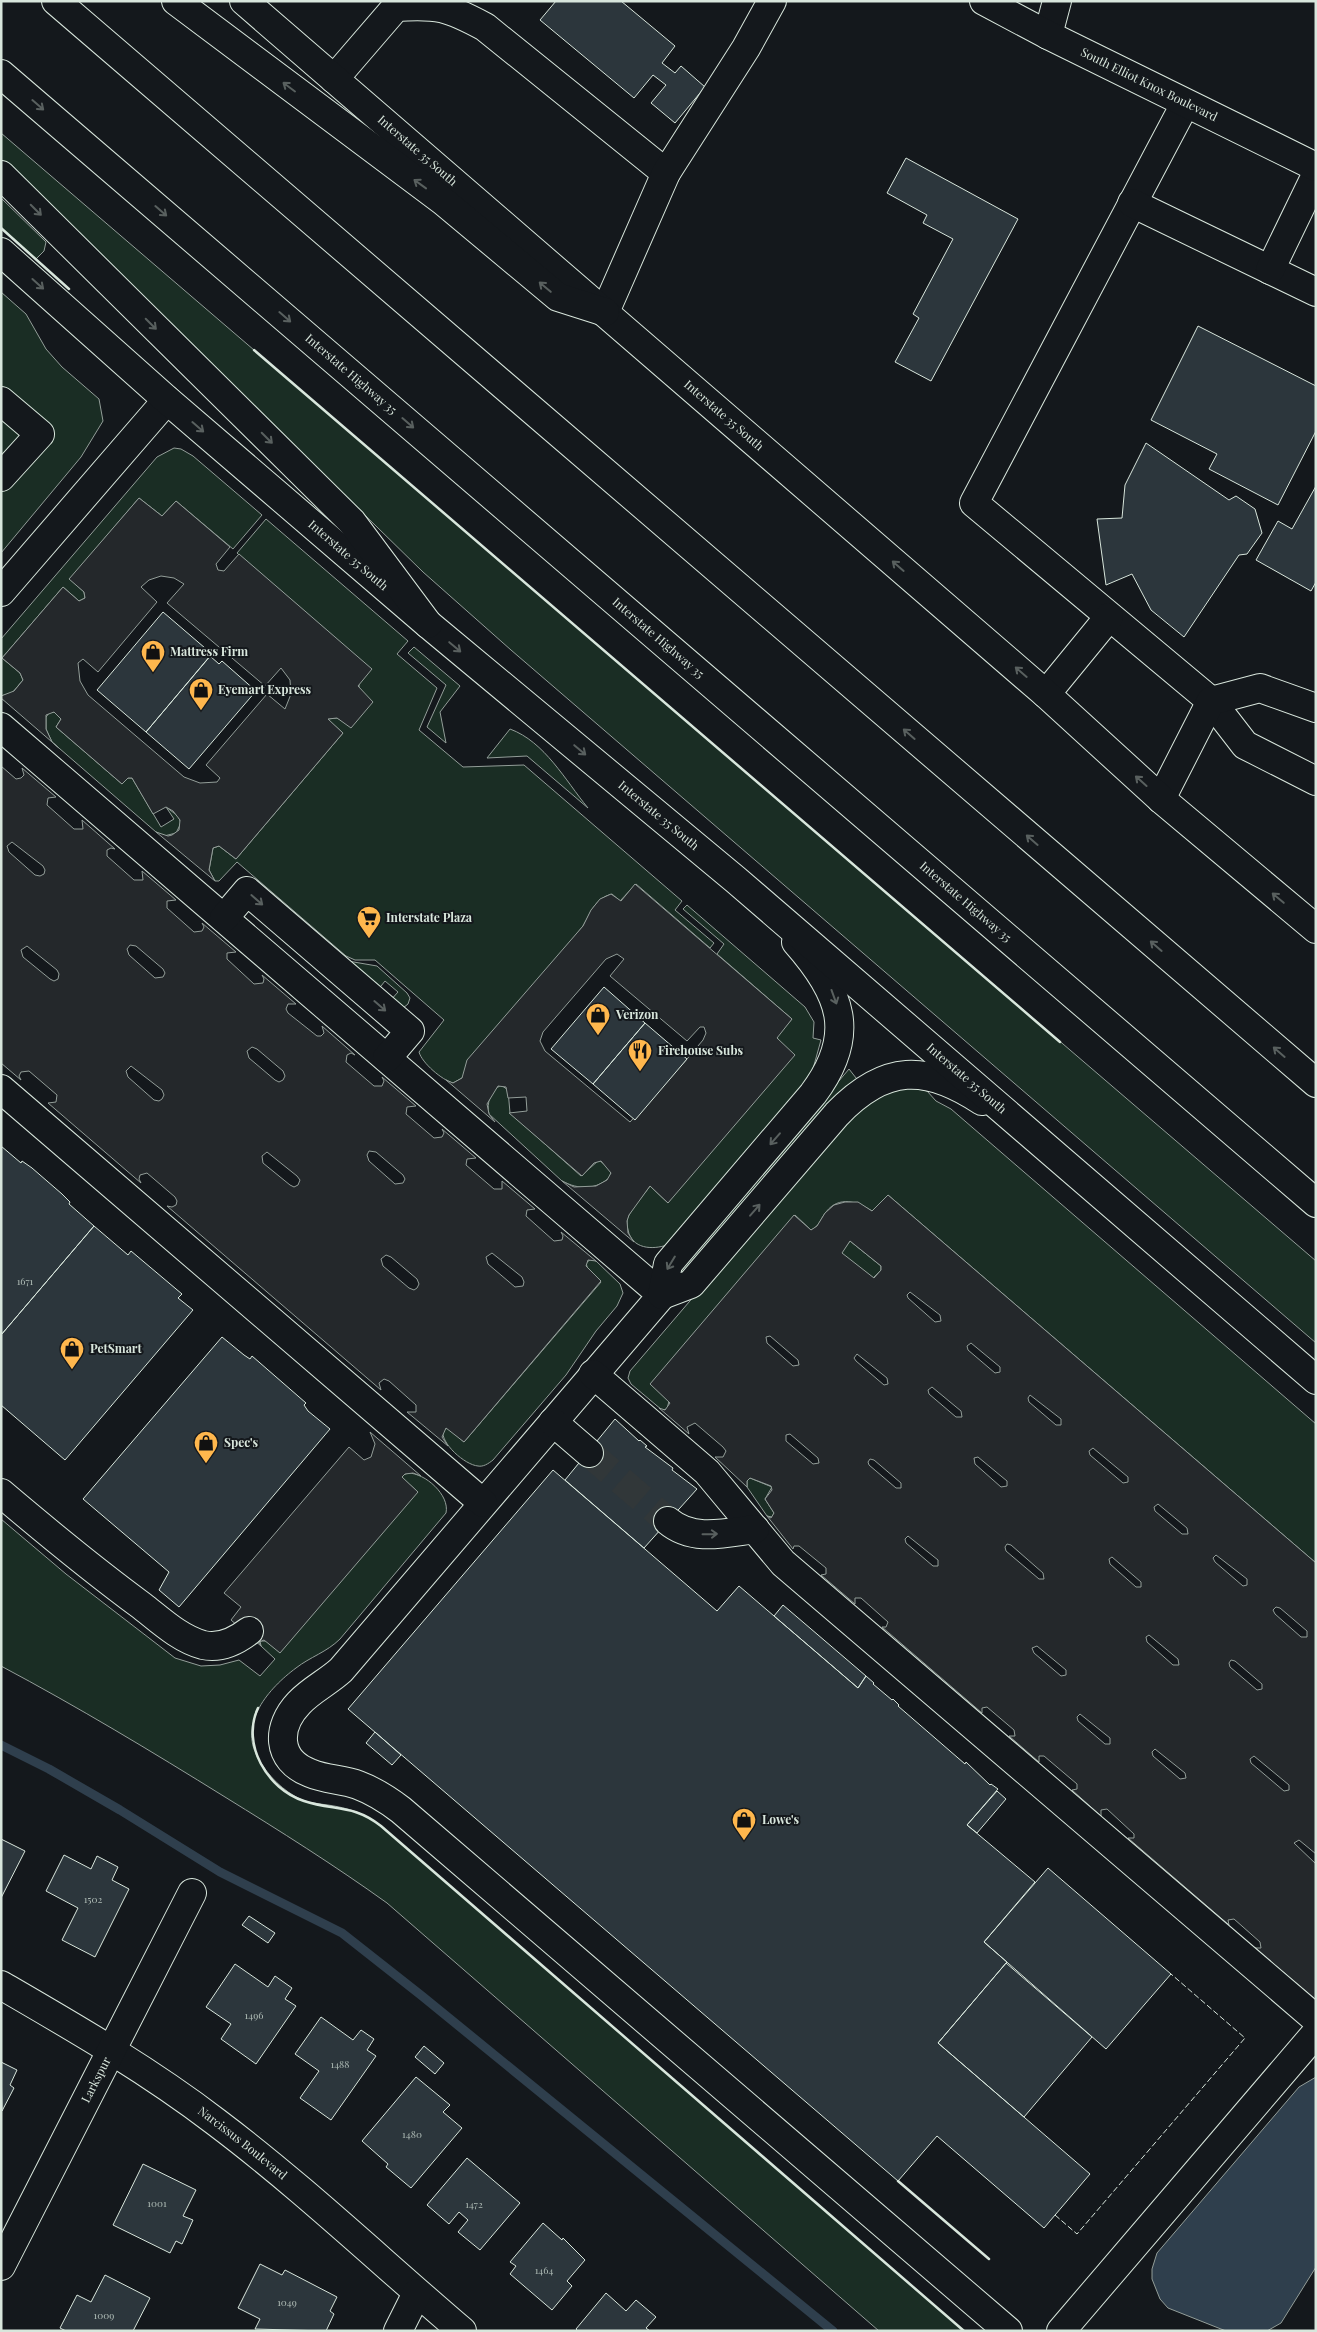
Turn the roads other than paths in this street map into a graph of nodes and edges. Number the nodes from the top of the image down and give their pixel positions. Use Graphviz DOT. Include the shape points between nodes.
graph roads {
  1 [pos="56,1"];
  2 [pos="176,1"];
  3 [pos="244,1"];
  4 [pos="772,1"];
  5 [pos="984,1"];
  6 [pos="1057,1"];
  7 [pos="458,6"];
  8 [pos="1048,36"];
  9 [pos="1,74"];
  10 [pos="334,79"];
  11 [pos="1185,104"];
  12 [pos="1316,167"];
  13 [pos="666,173"];
  14 [pos="1316,175"];
  15 [pos="1,176"];
  16 [pos="1132,203"];
  17 [pos="1,252"];
  18 [pos="1270,270"];
  19 [pos="1316,292"];
  20 [pos="606,312"];
  21 [pos="167,400"];
  22 [pos="1,401"];
  23 [pos="1,477"];
  24 [pos="1,592"];
  25 [pos="1110,616"];
  26 [pos="428,624"];
  27 [pos="1046,694"];
  28 [pos="1211,701"];
  29 [pos="1316,708"];
  30 [pos="1,727"];
  31 [pos="1316,781"];
  32 [pos="1162,799"];
  33 [pos="736,880"];
  34 [pos="224,918"];
  35 [pos="1316,929"];
  36 [pos="387,1058"];
  37 [pos="1316,1083"];
  38 [pos="1,1089"];
  39 [pos="1024,1130"];
  40 [pos="1316,1202"];
  41 [pos="662,1295"];
  42 [pos="593,1374"];
  43 [pos="1316,1380"];
  44 [pos="553,1422"];
  45 [pos="589,1453"];
  46 [pos="1,1493"];
  47 [pos="483,1503"];
  48 [pos="668,1521"];
  49 [pos="754,1529"];
  50 [pos="249,1631"];
  51 [pos="192,1894"];
  52 [pos="1,1985"];
  53 [pos="1316,2019"];
  54 [pos="1316,2033"];
  55 [pos="111,2049"];
  56 [pos="1,2266"];
  57 [pos="417,2293"];
  58 [pos="398,2331"];
  59 [pos="462,2331"];
  60 [pos="1008,2331"];
  61 [pos="1061,2331"];
  37 -- 1 [label="main road, one-way"];
  20 -- 2 [label="main road, one-way" via="558,297 443,201"];
  3 -- 10 [label="main road, Interstate 35 South"];
  4 -- 13 [label="main road" via="746,48"];
  5 -- 8 [label="main road, South Elliot Knox Boulevard"];
  6 -- 8 [label="main road"];
  7 -- 10 [label="main road" via="396,7"];
  7 -- 13 [label="main road"];
  8 -- 11 [label="main road, South Elliot Knox Boulevard"];
  9 -- 40 [label="main road, Interstate Highway 35, one-way"];
  10 -- 20 [label="main road, Interstate 35 South"];
  11 -- 12 [label="main road, South Elliot Knox Boulevard"];
  11 -- 16 [label="main road"];
  13 -- 20 [label="main road"];
  14 -- 18 [label="main road"];
  15 -- 26 [label="main road, one-way" via="352,522"];
  16 -- 18 [label="main road"];
  16 -- 25 [label="main road" via="974,503"];
  17 -- 21 [label="main road, Interstate 35 South, one-way"];
  18 -- 19 [label="main road"];
  27 -- 20 [label="main road, Interstate 35 South, one-way"];
  21 -- 24 [label="main road"];
  21 -- 26 [label="main road, Interstate 35 South, one-way"];
  22 -- 23 [label="main road" via="40,434"];
  25 -- 27 [label="main road"];
  25 -- 28 [label="main road"];
  26 -- 33 [label="main road, Interstate 35 South, one-way"];
  32 -- 27 [label="main road, Interstate 35 South, one-way"];
  28 -- 29 [label="main road" via="1260,688"];
  28 -- 31 [label="main road" via="1245,745"];
  28 -- 32 [label="main road"];
  30 -- 34 [label="main road"];
  35 -- 32 [label="main road, Interstate 35 South, one-way"];
  33 -- 39 [label="main road, Interstate 35 South"];
  33 -- 41 [label="main road, one-way" via="789,934 829,984 838,1012 837,1048 828,1072 813,1094 668,1264"];
  34 -- 36 [label="main road"];
  34 -- 36 [label="main road, one-way" via="247,891 410,1031"];
  36 -- 41 [label="main road"];
  38 -- 47 [label="main road"];
  41 -- 39 [label="main road, one-way" via="691,1284 842,1109 885,1080 915,1074 937,1078 968,1092"];
  39 -- 43 [label="main road, Interstate 35 South"];
  41 -- 42 [label="main road"];
  42 -- 44 [label="main road"];
  42 -- 49 [label="main road" via="708,1472"];
  44 -- 45 [label="main road"];
  44 -- 47 [label="main road"];
  46 -- 50 [label="main road" via="80,1560 183,1637 205,1645 220,1645"];
  47 -- 60 [label="main road" via="341,1670 299,1703 289,1716 281,1734 290,1758 308,1773 356,1784 401,1810"];
  48 -- 49 [label="main road, one-way" via="699,1534"];
  49 -- 53 [label="main road" via="783,1563"];
  51 -- 55 [label="main road, Larkspur"];
  52 -- 55 [label="main road, Narcissus Boulevard"];
  54 -- 61 [label="main road"];
  55 -- 56 [label="main road, Larkspur"];
  55 -- 57 [label="main road, Narcissus Boulevard" via="274,2167"];
  57 -- 58 [label="main road"];
  57 -- 59 [label="main road, Narcissus Boulevard"];
}
